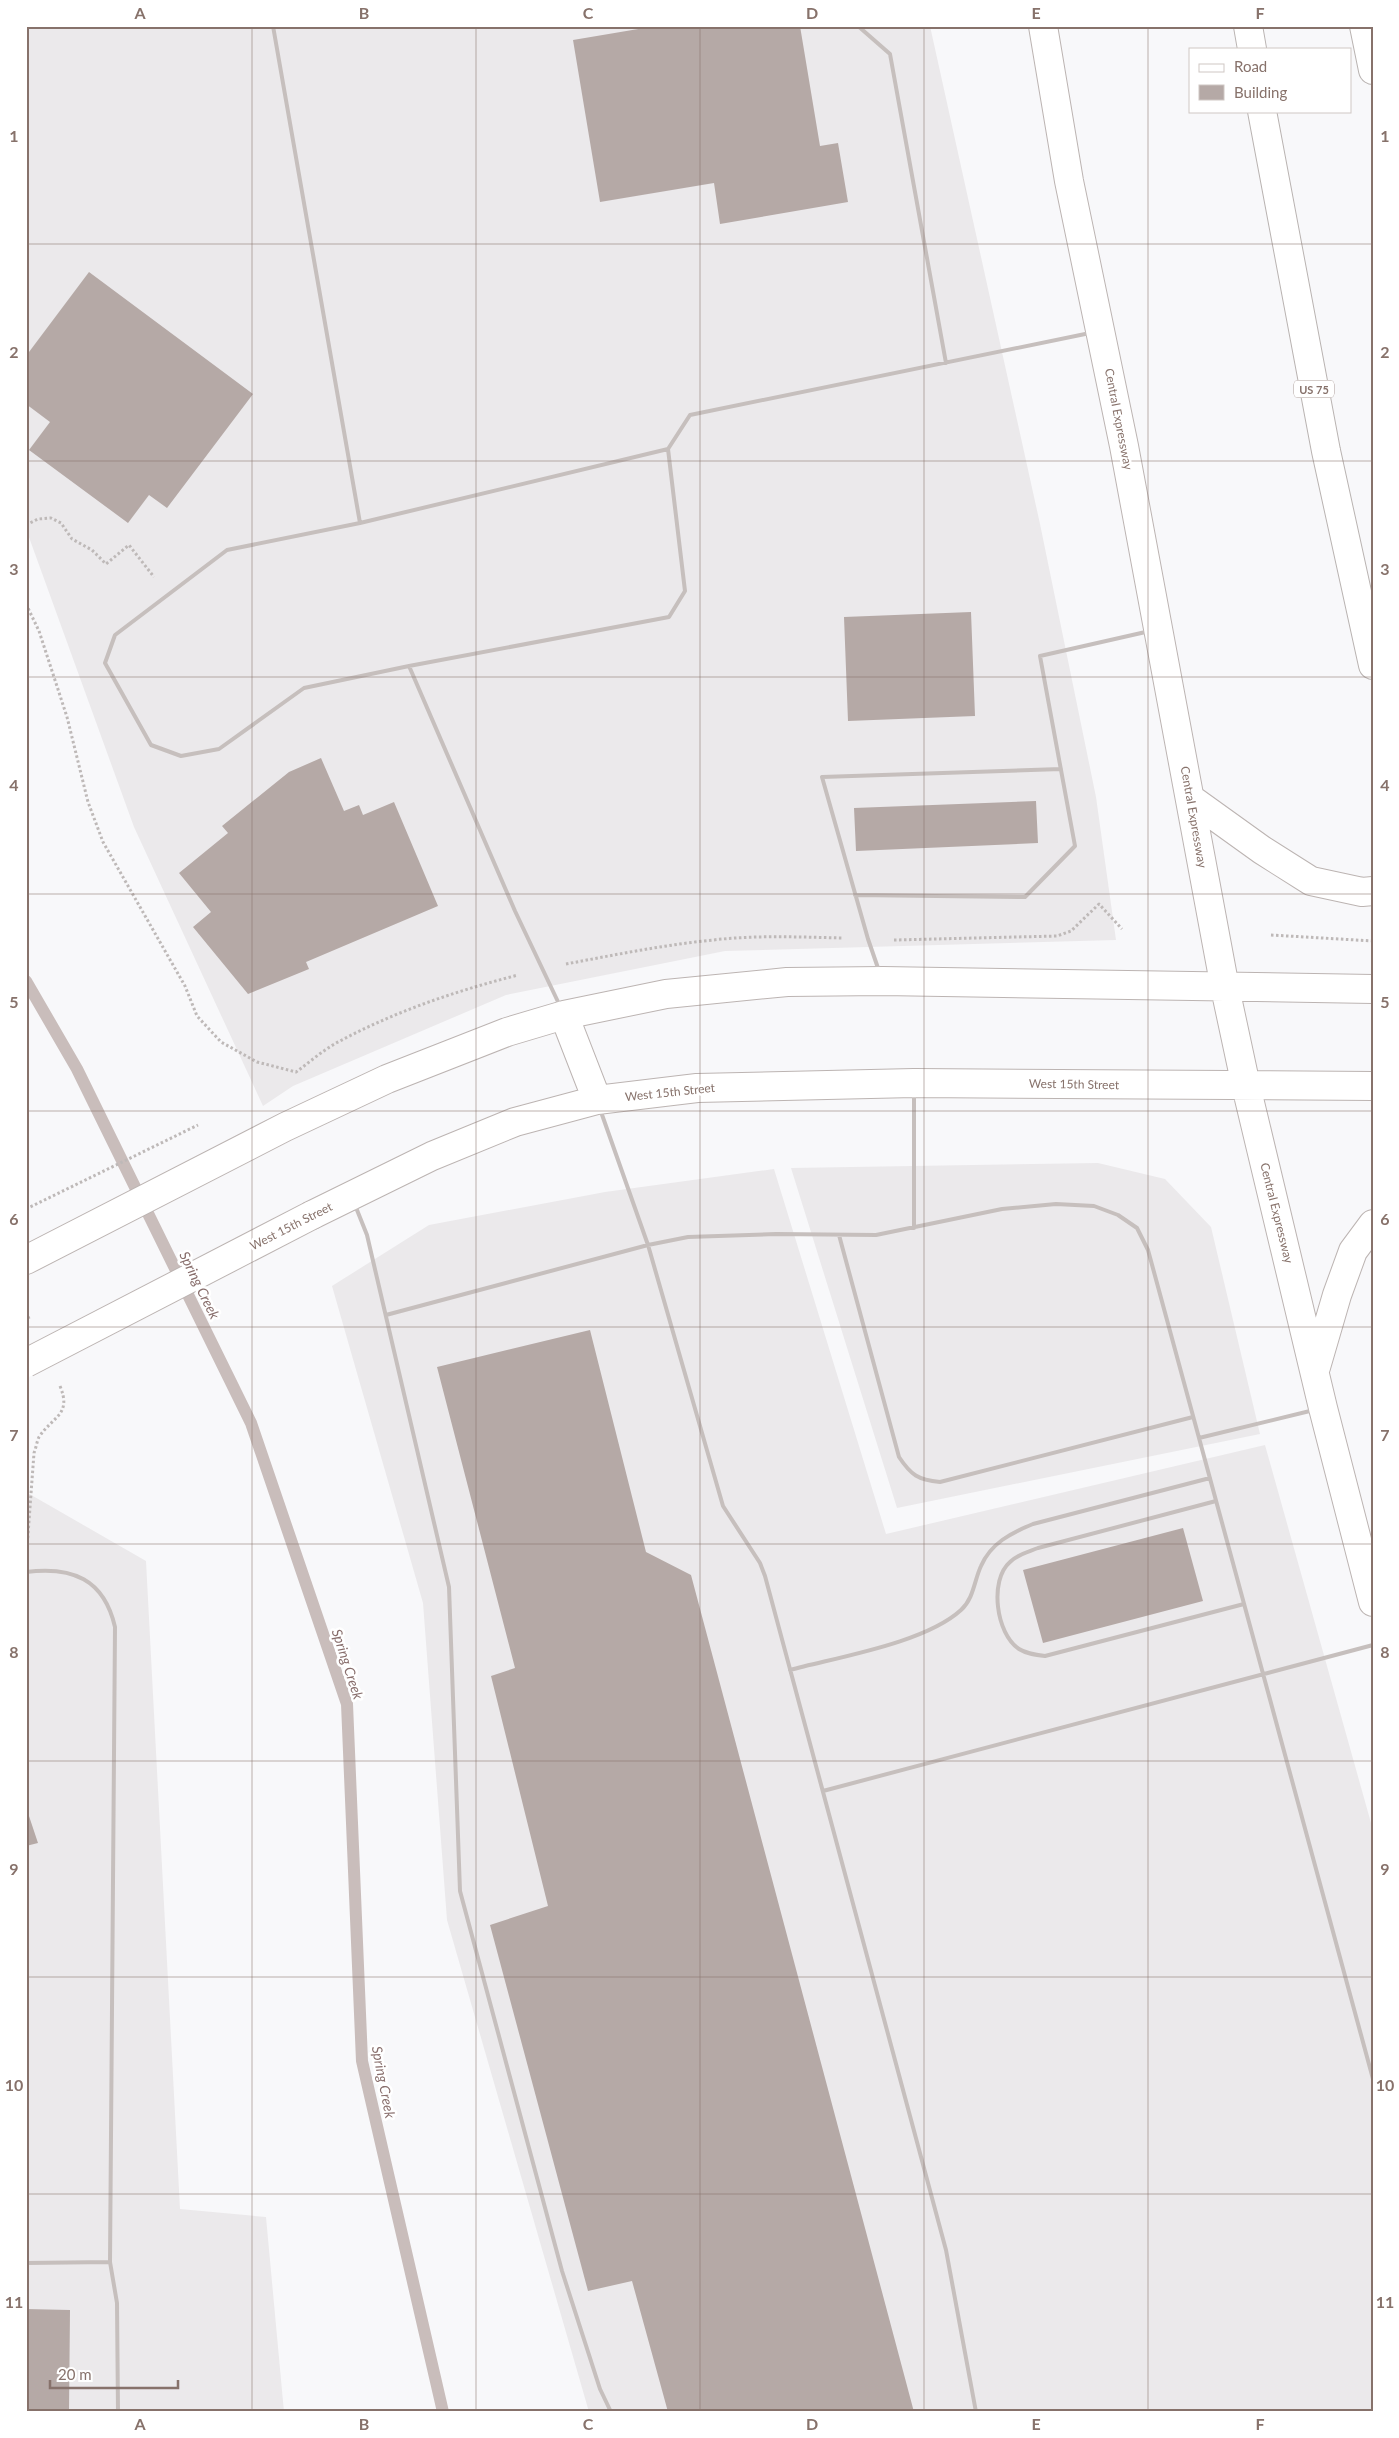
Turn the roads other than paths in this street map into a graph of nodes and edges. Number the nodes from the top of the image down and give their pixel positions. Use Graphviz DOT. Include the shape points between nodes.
graph roads {
  1 [pos="273,26"];
  2 [pos="858,26"];
  3 [pos="1043,26"];
  4 [pos="1248,26"];
  5 [pos="1364,26"];
  6 [pos="1252,48"];
  7 [pos="1373,70"];
  8 [pos="1262,112"];
  9 [pos="1102,331"];
  10 [pos="946,363"];
  11 [pos="668,449"];
  12 [pos="360,523"];
  13 [pos="1159,629"];
  14 [pos="1373,665"];
  15 [pos="409,666"];
  16 [pos="1061,769"];
  17 [pos="1191,799"];
  18 [pos="1373,891"];
  19 [pos="855,894"];
  20 [pos="883,981"];
  21 [pos="1225,988"];
  22 [pos="1373,989"];
  23 [pos="564,1015"];
  24 [pos="914,1083"];
  25 [pos="1246,1086"];
  26 [pos="1373,1086"];
  27 [pos="598,1100"];
  28 [pos="351,1196"];
  29 [pos="1373,1224"];
  30 [pos="914,1228"];
  31 [pos="839,1235"];
  32 [pos="648,1245"];
  33 [pos="26,1260"];
  34 [pos="386,1315"];
  35 [pos="26,1363"];
  36 [pos="1316,1369"];
  37 [pos="1323,1408"];
  38 [pos="1193,1417"];
  39 [pos="1199,1438"];
  40 [pos="1210,1478"];
  41 [pos="1216,1501"];
  42 [pos="26,1572"];
  43 [pos="1373,1602"];
  44 [pos="1244,1604"];
  45 [pos="1373,1645"];
  46 [pos="790,1670"];
  47 [pos="1263,1674"];
  48 [pos="823,1791"];
  49 [pos="1373,2079"];
  50 [pos="110,2262"];
  51 [pos="26,2263"];
  52 [pos="118,2412"];
  53 [pos="611,2412"];
  54 [pos="976,2412"];
  1 -- 12 [label="lane"];
  2 -- 10 [label="lane" via="890,54"];
  3 -- 9 [label="main road, Central Expressway" via="1069,180"];
  4 -- 6 [label="main road"];
  5 -- 7 [label="main road"];
  8 -- 14 [label="main road, US 75" via="1326,452"];
  9 -- 10 [label="lane"];
  9 -- 13 [label="main road, Central Expressway"];
  10 -- 11 [label="lane" via="690,415"];
  11 -- 12 [label="lane"];
  11 -- 15 [label="lane" via="685,591 669,617"];
  12 -- 15 [label="lane" via="227,550 115,635 105,663 150,745 181,756 219,749 304,688"];
  13 -- 16 [label="lane" via="1040,656"];
  13 -- 17 [label="main road, Central Expressway"];
  15 -- 23 [label="lane" via="515,912"];
  16 -- 19 [label="lane" via="1075,846 1025,897"];
  16 -- 19 [label="lane" via="822,777"];
  17 -- 18 [label="main road" via="1311,881 1362,892"];
  17 -- 21 [label="main road, Central Expressway"];
  19 -- 20 [label="lane"];
  20 -- 21 [label="main road"];
  20 -- 23 [label="main road" via="787,982 666,994"];
  21 -- 22 [label="main road"];
  21 -- 25 [label="main road, Central Expressway"];
  23 -- 27 [label="main road"];
  23 -- 33 [label="main road" via="507,1032 387,1079 285,1127"];
  24 -- 25 [label="main road, West 15th Street"];
  24 -- 27 [label="main road, West 15th Street" via="697,1088"];
  24 -- 30 [label="lane"];
  25 -- 26 [label="main road, West 15th Street"];
  25 -- 36 [label="main road, Central Expressway"];
  27 -- 28 [label="main road, West 15th Street" via="515,1122 432,1156"];
  27 -- 32 [label="lane"];
  28 -- 34 [label="lane" via="367,1235"];
  28 -- 35 [label="main road, West 15th Street, bridge"];
  29 -- 36 [label="main road" via="1353,1251"];
  30 -- 31 [label="lane" via="876,1235"];
  30 -- 38 [label="lane" via="1002,1209 1056,1204 1094,1206 1124,1219 1137,1228 1148,1250"];
  31 -- 32 [label="lane" via="688,1237"];
  31 -- 38 [label="lane" via="899,1457 908,1470 923,1480 940,1482"];
  32 -- 34 [label="lane"];
  32 -- 46 [label="lane" via="723,1506 760,1563"];
  34 -- 53 [label="lane" via="449,1587 460,1891 562,2271 600,2390"];
  36 -- 37 [label="main road, Central Expressway"];
  37 -- 39 [label="lane"];
  37 -- 43 [label="main road, Central Expressway"];
  38 -- 39 [label="lane"];
  39 -- 40 [label="lane"];
  40 -- 41 [label="lane"];
  40 -- 46 [label="lane" via="1012,1532 988,1554 971,1596 962,1609 940,1625 914,1637"];
  41 -- 44 [label="lane"];
  41 -- 44 [label="lane" via="1020,1555 1009,1563 1001,1576 999,1615 1018,1649 1045,1656"];
  42 -- 50 [label="lane" via="67,1572 86,1579 111,1610 115,1627"];
  44 -- 47 [label="lane"];
  45 -- 47 [label="lane"];
  46 -- 48 [label="lane"];
  47 -- 48 [label="lane"];
  47 -- 49 [label="lane"];
  48 -- 54 [label="lane" via="946,2250"];
  50 -- 51 [label="lane"];
  50 -- 52 [label="lane" via="117,2303"];
}
